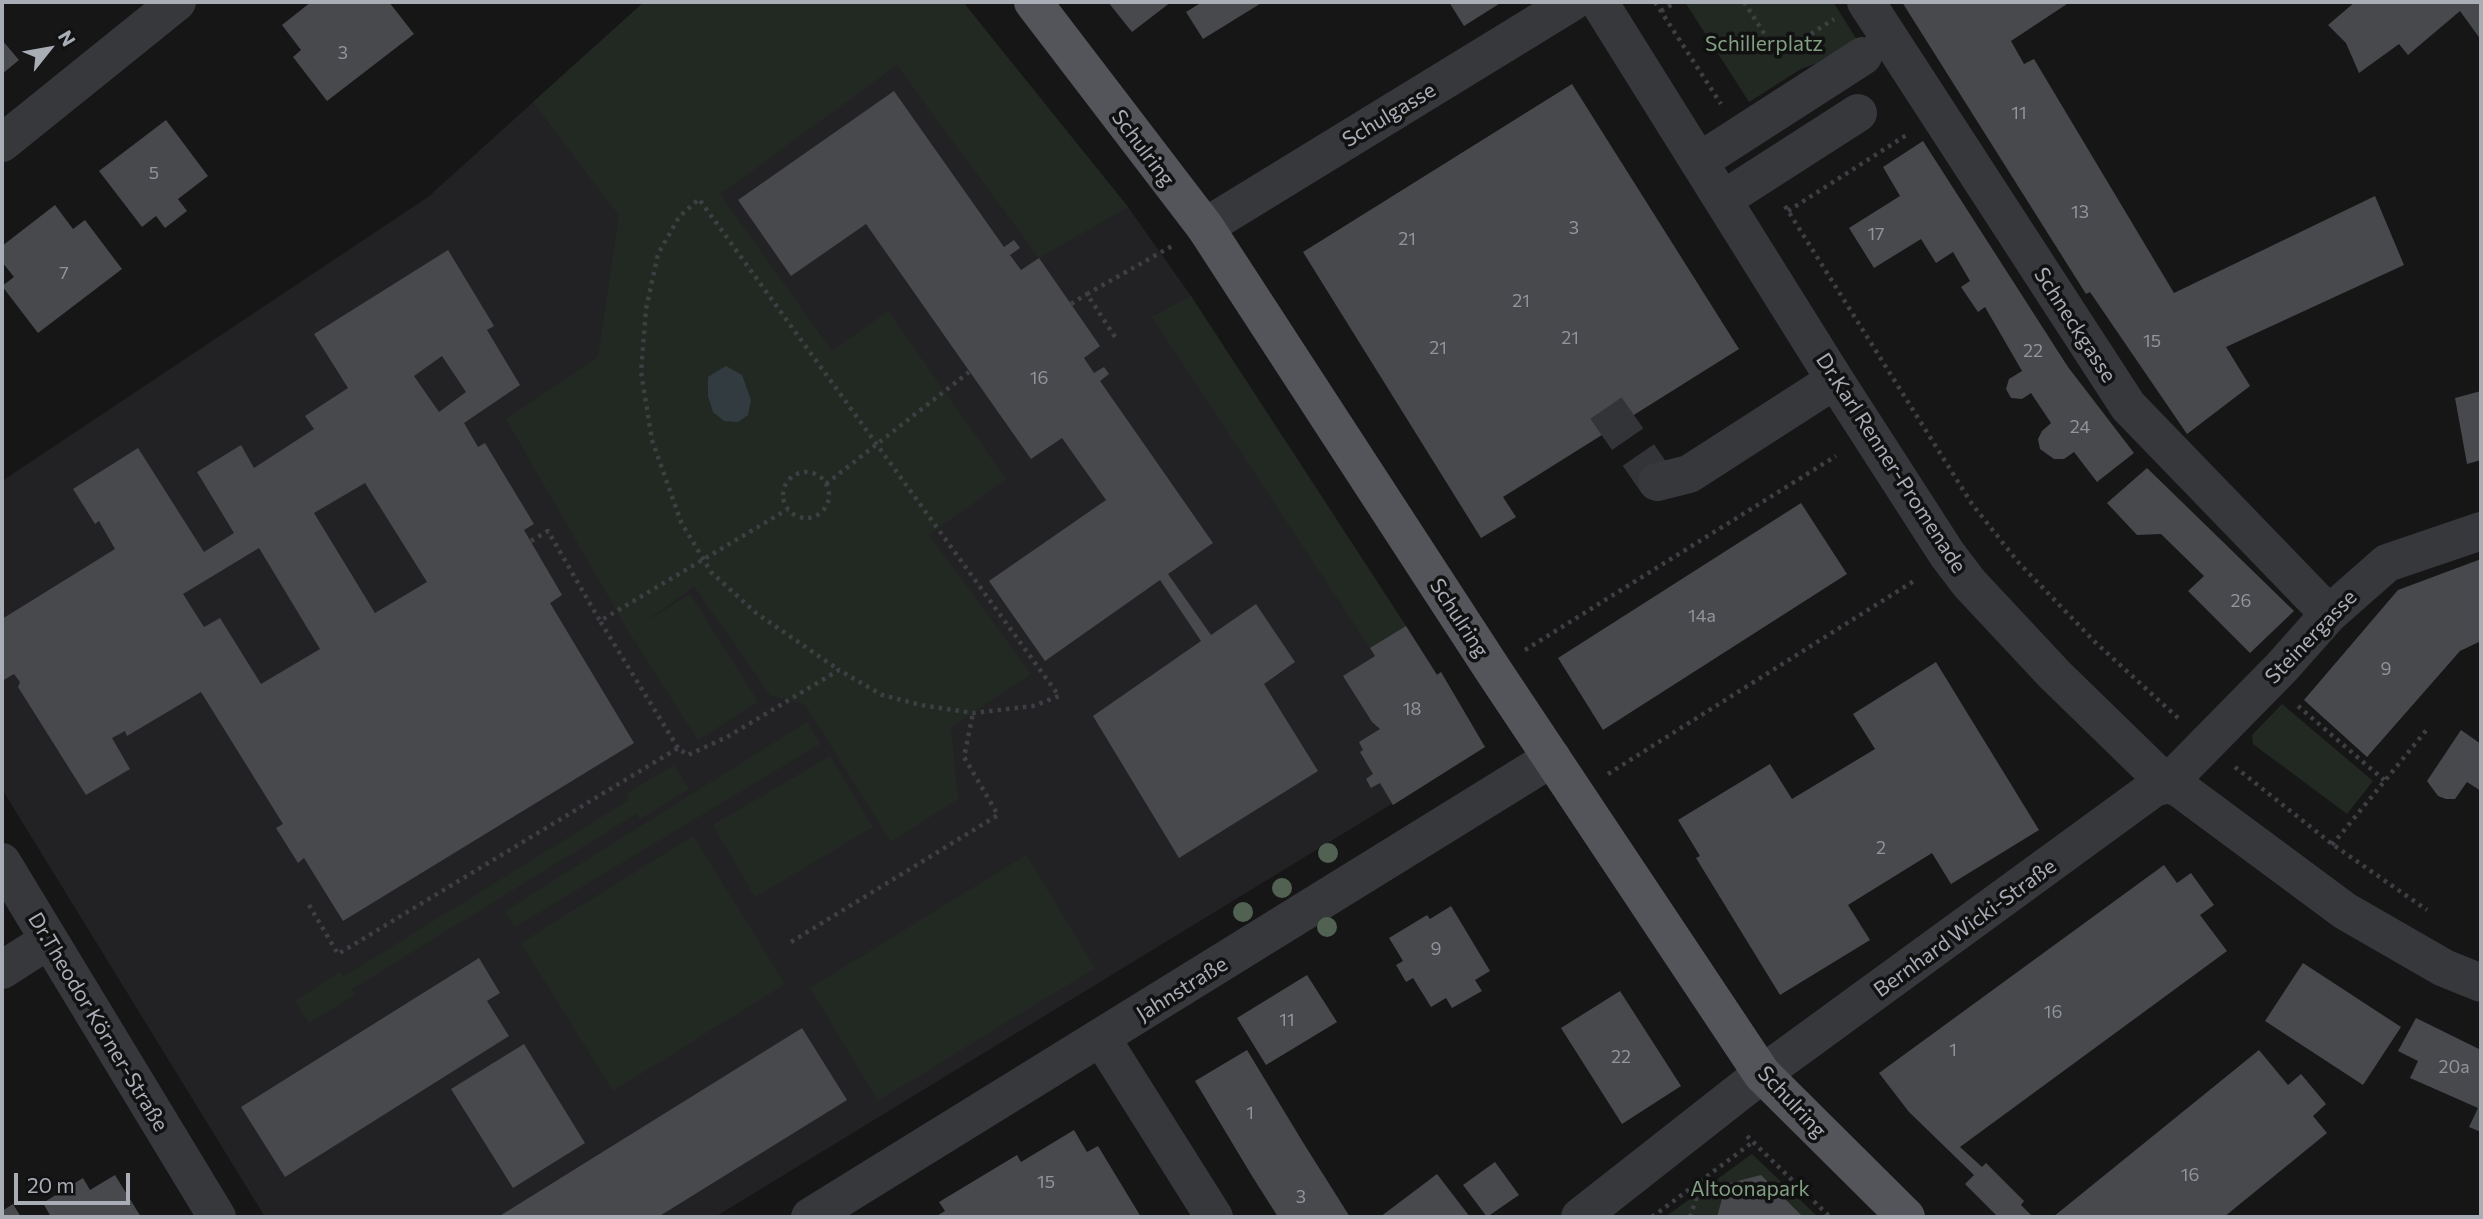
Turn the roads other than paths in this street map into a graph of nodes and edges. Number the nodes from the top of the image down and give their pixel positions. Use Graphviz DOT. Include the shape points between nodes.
graph roads {
  1 [pos="177,2"];
  2 [pos="1033,2"];
  3 [pos="1572,2"];
  4 [pos="1598,2"];
  5 [pos="1853,8"];
  6 [pos="1864,56"];
  7 [pos="1858,113"];
  8 [pos="2,143"];
  9 [pos="1700,160"];
  10 [pos="1724,199"];
  11 [pos="1205,227"];
  12 [pos="1835,380"];
  13 [pos="1657,482"];
  14 [pos="2481,531"];
  15 [pos="2329,614"];
  16 [pos="1552,758"];
  17 [pos="2167,784"];
  18 [pos="2,862"];
  19 [pos="49,940"];
  20 [pos="2,970"];
  21 [pos="2481,983"];
  22 [pos="1102,1039"];
  23 [pos="1762,1074"];
  24 [pos="216,1217"];
  25 [pos="810,1217"];
  26 [pos="1214,1217"];
  27 [pos="1580,1217"];
  28 [pos="1906,1217"];
  1 -- 8 [label="street"];
  2 -- 11 [label="main road, Schulring"];
  3 -- 11 [label="street, Schulgasse"];
  4 -- 9 [label="street, Dr.Karl Renner-Promenade"];
  5 -- 15 [label="street, Schneckgasse" via="1937,116 2129,406"];
  6 -- 9 [label="street"];
  7 -- 10 [label="street"];
  9 -- 10 [label="street, Dr.Karl Renner-Promenade"];
  10 -- 12 [label="street, Dr.Karl Renner-Promenade"];
  11 -- 16 [label="main road, Schulring"];
  12 -- 13 [label="street" via="1689,474"];
  12 -- 17 [label="street, Dr.Karl Renner-Promenade" via="1969,583"];
  14 -- 15 [label="street, Steinergasse" via="2387,564"];
  15 -- 17 [label="street, Steinergasse"];
  16 -- 22 [label="street, Jahnstraße"];
  16 -- 23 [label="main road, Schulring"];
  17 -- 21 [label="street, Dr.Karl Renner-Promenade" via="2179,788 2345,911 2444,968"];
  17 -- 23 [label="street, Bernhard Wicki-Straße" via="2154,788"];
  18 -- 19 [label="street, Dr.Theodor Körner-Straße"];
  19 -- 20 [label="street"];
  19 -- 24 [label="street, Dr.Theodor Körner-Straße"];
  22 -- 25 [label="street, Jahnstraße"];
  22 -- 26 [label="street"];
  23 -- 27 [label="street, Bernhard Wicki-Straße"];
  23 -- 28 [label="main road, Schulring"];
}
